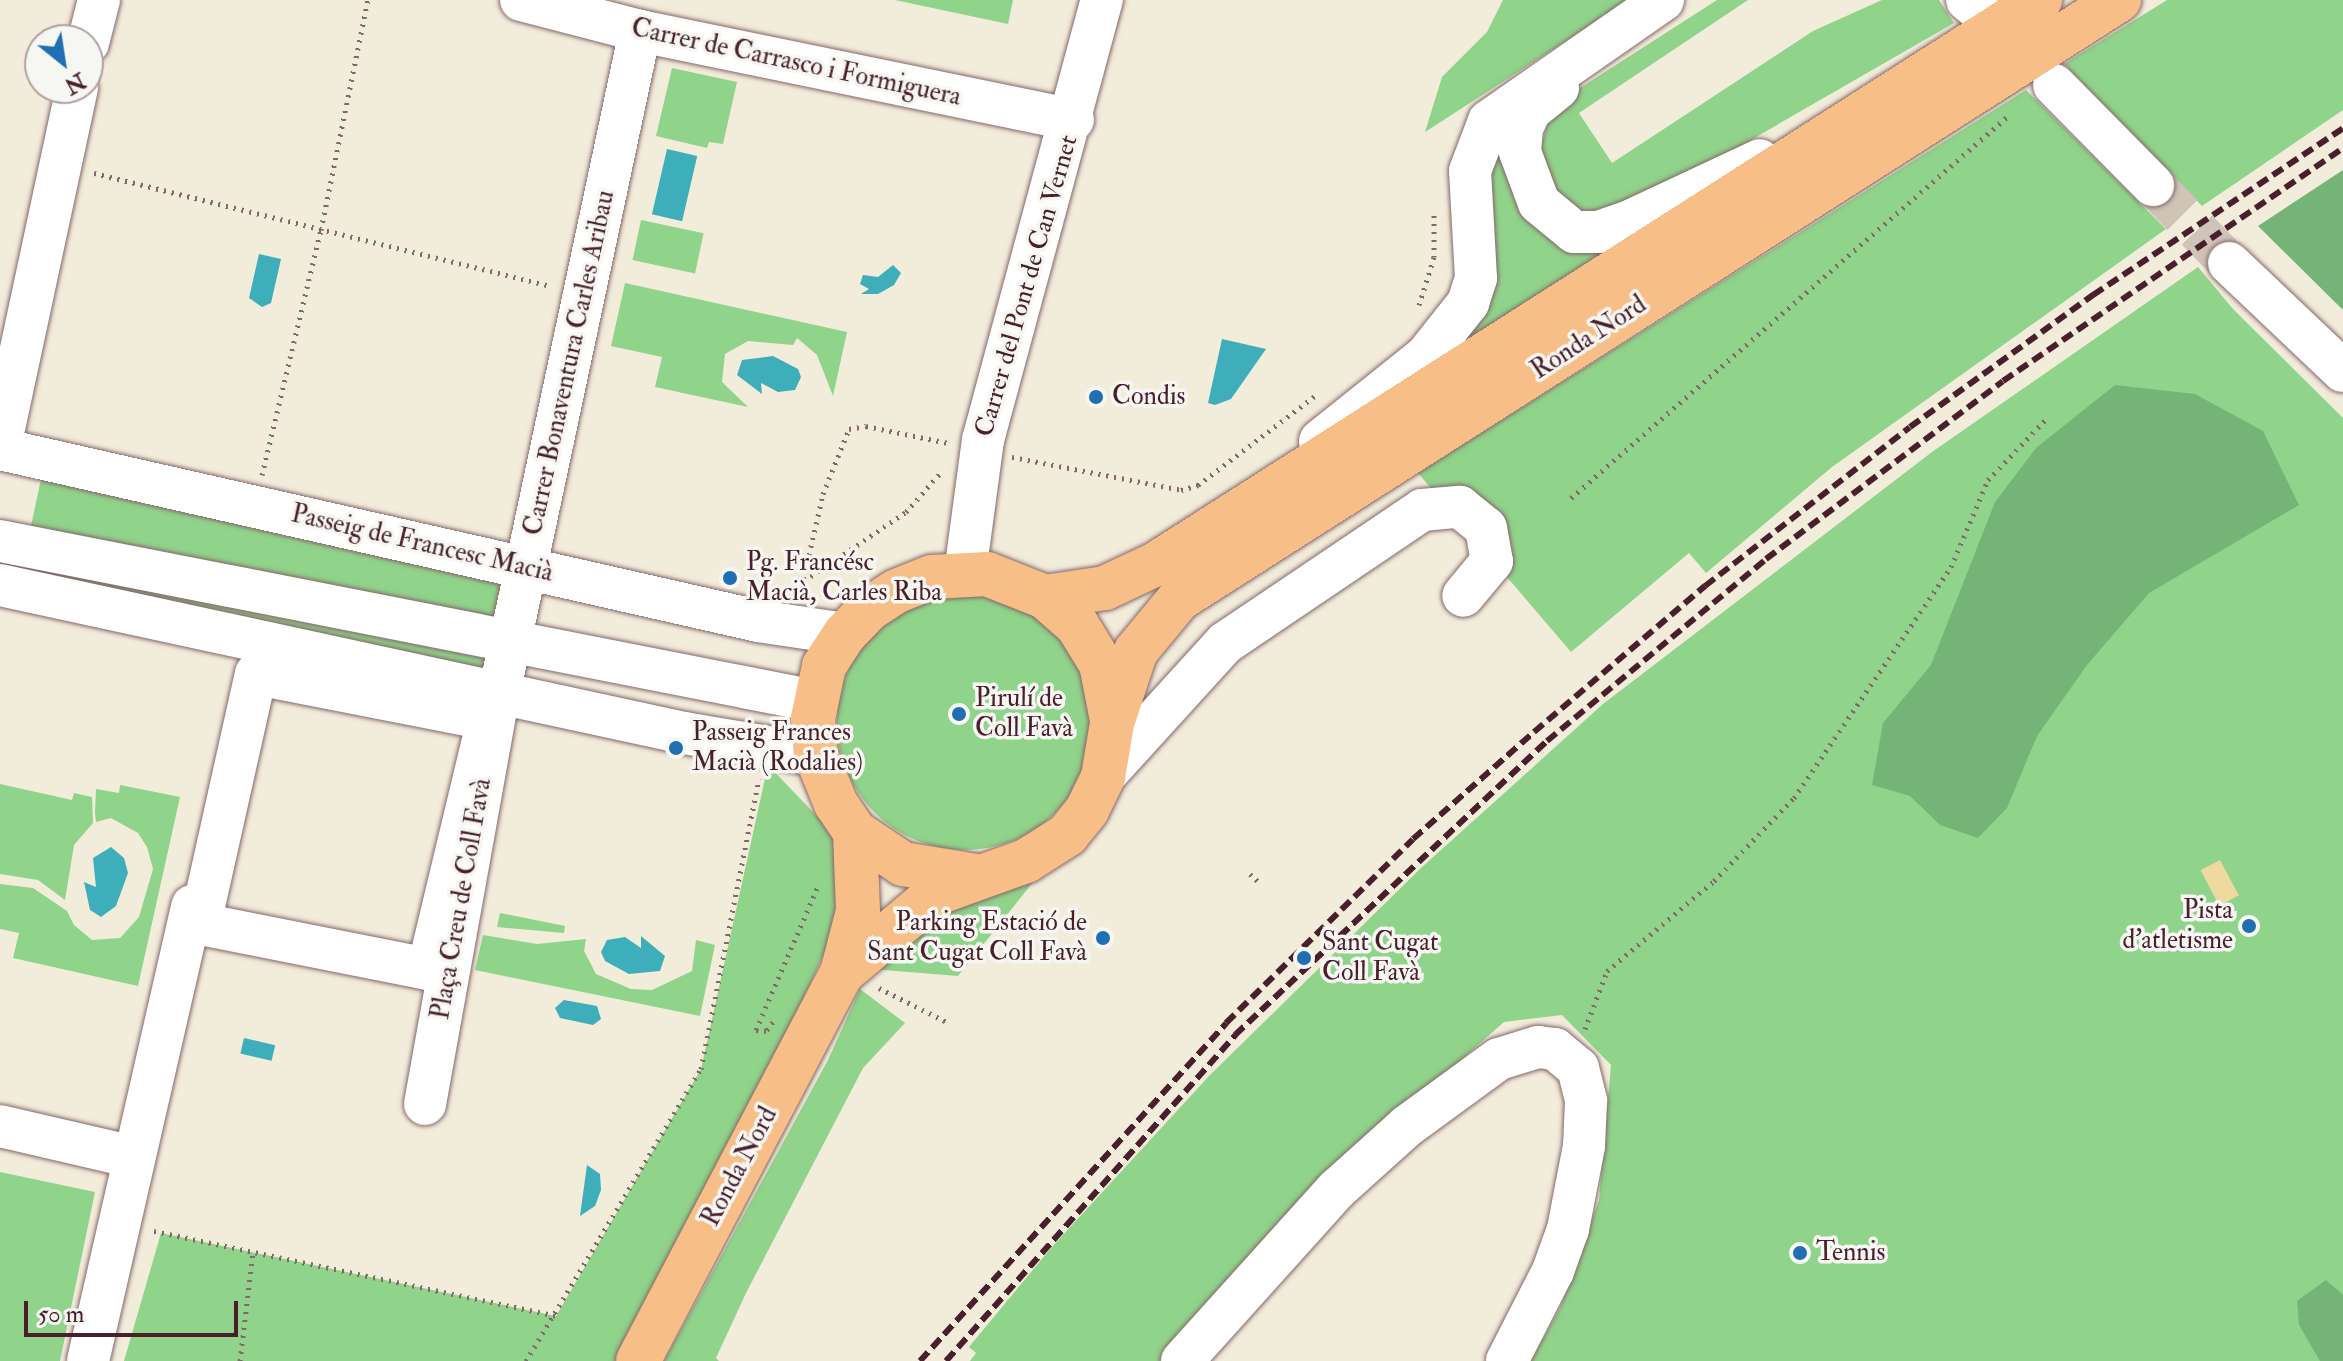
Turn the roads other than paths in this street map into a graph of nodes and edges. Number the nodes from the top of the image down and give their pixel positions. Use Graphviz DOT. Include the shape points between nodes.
graph roads {
  1 [pos="99,0"];
  2 [pos="521,0"];
  3 [pos="1102,0"];
  4 [pos="1663,0"];
  5 [pos="1694,0"];
  6 [pos="2040,0"];
  7 [pos="2119,0"];
  8 [pos="93,24"];
  9 [pos="640,31"];
  10 [pos="2037,96"];
  11 [pos="1886,98"];
  12 [pos="73,104"];
  13 [pos="1073,120"];
  14 [pos="2153,185"];
  15 [pos="2229,263"];
  16 [pos="2343,371"];
  17 [pos="0,448"];
  18 [pos="1209,530"];
  19 [pos="0,541"];
  20 [pos="528,569"];
  21 [pos="965,573"];
  22 [pos="0,585"];
  23 [pos="1463,596"];
  24 [pos="1045,597"];
  25 [pos="845,634"];
  26 [pos="511,644"];
  27 [pos="499,694"];
  28 [pos="815,701"];
  29 [pos="1112,723"];
  30 [pos="816,755"];
  31 [pos="1103,777"];
  32 [pos="855,832"];
  33 [pos="976,876"];
  34 [pos="196,915"];
  35 [pos="858,979"];
  36 [pos="425,1104"];
  37 [pos="0,1126"];
  38 [pos="133,1157"];
  39 [pos="88,1361"];
  40 [pos="638,1361"];
  41 [pos="1182,1361"];
  42 [pos="1507,1361"];
  1 -- 8 [label="street"];
  2 -- 9 [label="street, Carrer de Carrasco i Formiguera"];
  3 -- 13 [label="street, Carrer del Pont de Can Vernet"];
  4 -- 18 [label="street, Ronda Nord" via="1489,121 1470,171 1476,278 1456,322 1426,356"];
  5 -- 11 [label="street" via="1530,111 1522,128 1525,172 1539,203 1574,232 1598,232 1632,220"];
  6 -- 11 [label="main road, Ronda Nord"];
  7 -- 29 [label="main road, Ronda Nord" via="1179,599 1136,651"];
  9 -- 13 [label="street, Carrer de Carrasco i Formiguera"];
  9 -- 20 [label="street, Carrer Bonaventura Carles Aribau"];
  10 -- 14 [label="street"];
  11 -- 18 [label="main road, Ronda Nord"];
  12 -- 17 [label="street"];
  13 -- 21 [label="street, Carrer del Pont de Can Vernet" via="970,448"];
  15 -- 16 [label="street"];
  17 -- 20 [label="street, Passeig de Francesc Macià"];
  18 -- 24 [label="main road, Ronda Nord" via="1125,580 1081,594"];
  19 -- 26 [label="street"];
  20 -- 25 [label="street, Passeig de Francesc Macià" via="790,627"];
  20 -- 26 [label="street, Carrer Bonaventura Carles Aribau"];
  21 -- 24 [label="main road, Ronda Nord" via="987,574"];
  21 -- 25 [label="main road, Ronda Nord" via="932,577 897,591"];
  22 -- 27 [label="street"];
  23 -- 31 [label="street" via="1492,561 1486,528 1460,507 1422,510 1225,643"];
  24 -- 29 [label="main road, Ronda Nord" via="1091,642 1108,686"];
  25 -- 28 [label="main road, Ronda Nord" via="824,666"];
  26 -- 27 [label="street, Carrer Bonaventura Carles Aribau"];
  26 -- 28 [label="street"];
  27 -- 30 [label="street"];
  27 -- 36 [label="street, Plaça Creu de Coll Favà"];
  28 -- 30 [label="main road, Ronda Nord"];
  29 -- 31 [label="main road, Ronda Nord"];
  30 -- 32 [label="main road, Ronda Nord" via="836,804"];
  31 -- 33 [label="main road, Ronda Nord" via="1067,835 1026,861"];
  32 -- 33 [label="main road, Ronda Nord" via="903,864"];
  32 -- 35 [label="main road, Ronda Nord"];
  33 -- 35 [label="main road, Ronda Nord" via="927,900"];
  34 -- 34 [label="street" via="428,969 488,719 256,674"];
  34 -- 38 [label="street"];
  35 -- 40 [label="main road, Ronda Nord"];
  37 -- 38 [label="street"];
  38 -- 39 [label="street"];
  41 -- 42 [label="street" via="1336,1190 1407,1126 1519,1049 1555,1049 1569,1057 1585,1083 1577,1192 1553,1271"];
}
